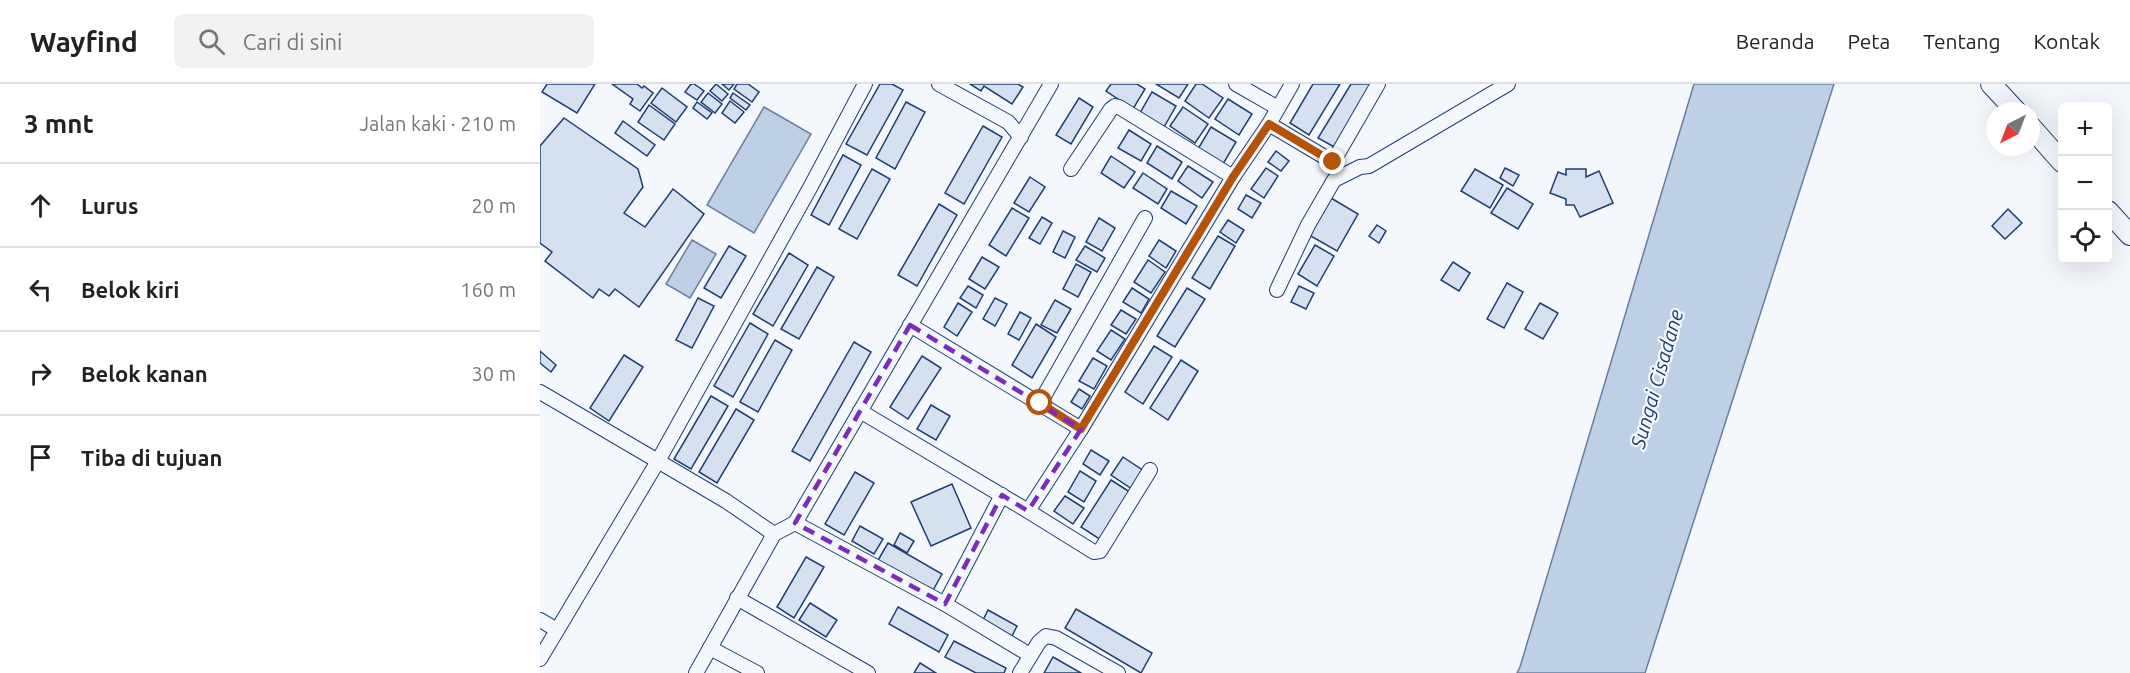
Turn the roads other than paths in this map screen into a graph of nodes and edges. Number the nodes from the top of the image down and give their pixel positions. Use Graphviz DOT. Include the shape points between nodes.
graph roads {
  1 [pos="865,84"];
  2 [pos="939,84"];
  3 [pos="1051,84"];
  4 [pos="1236,84"];
  5 [pos="1292,84"];
  6 [pos="1378,84"];
  7 [pos="1508,84"];
  8 [pos="1991,84"];
  9 [pos="2008,102"];
  10 [pos="1278,108"];
  11 [pos="1269,124"];
  12 [pos="1021,137"];
  13 [pos="2040,137"];
  14 [pos="2058,157"];
  15 [pos="1071,169"];
  16 [pos="1233,177"];
  17 [pos="2112,216"];
  18 [pos="1145,218"];
  19 [pos="2130,235"];
  20 [pos="1277,290"];
  21 [pos="910,325"];
  22 [pos="540,392"];
  23 [pos="1040,403"];
  24 [pos="860,411"];
  25 [pos="1081,429"];
  26 [pos="658,461"];
  27 [pos="1150,471"];
  28 [pos="1002,495"];
  29 [pos="1028,511"];
  30 [pos="795,523"];
  31 [pos="774,534"];
  32 [pos="737,598"];
  33 [pos="945,604"];
  34 [pos="540,620"];
  35 [pos="557,630"];
  36 [pos="710,648"];
  37 [pos="1030,655"];
  38 [pos="540,659"];
  39 [pos="696,673"];
  40 [pos="757,673"];
  41 [pos="868,673"];
  42 [pos="1020,673"];
  43 [pos="1118,673"];
  1 -- 26 [label="street"];
  2 -- 12 [label="street" via="1008,122"];
  3 -- 12 [label="street"];
  4 -- 10 [label="street"];
  5 -- 10 [label="street"];
  6 -- 11 [label="street" via="1333,162"];
  7 -- 20 [label="street" via="1369,166 1335,180"];
  8 -- 9 [label="main road"];
  10 -- 11 [label="street"];
  11 -- 16 [label="street"];
  12 -- 21 [label="street"];
  13 -- 14 [label="main road"];
  15 -- 16 [label="street" via="1114,106"];
  16 -- 25 [label="street"];
  17 -- 19 [label="main road"];
  18 -- 23 [label="street"];
  21 -- 23 [label="street"];
  21 -- 24 [label="street"];
  22 -- 26 [label="street"];
  23 -- 25 [label="street"];
  24 -- 28 [label="street"];
  24 -- 30 [label="street"];
  25 -- 29 [label="street"];
  26 -- 31 [label="street"];
  26 -- 35 [label="street"];
  27 -- 29 [label="street" via="1100,551 1094,552"];
  28 -- 29 [label="street"];
  28 -- 33 [label="street"];
  30 -- 31 [label="street"];
  30 -- 33 [label="street"];
  31 -- 32 [label="street"];
  32 -- 36 [label="street"];
  32 -- 41 [label="street"];
  33 -- 37 [label="street"];
  34 -- 35 [label="street"];
  35 -- 38 [label="street"];
  36 -- 39 [label="street"];
  36 -- 40 [label="street"];
  37 -- 42 [label="street"];
  37 -- 43 [label="street" via="1046,636 1056,638"];
}
